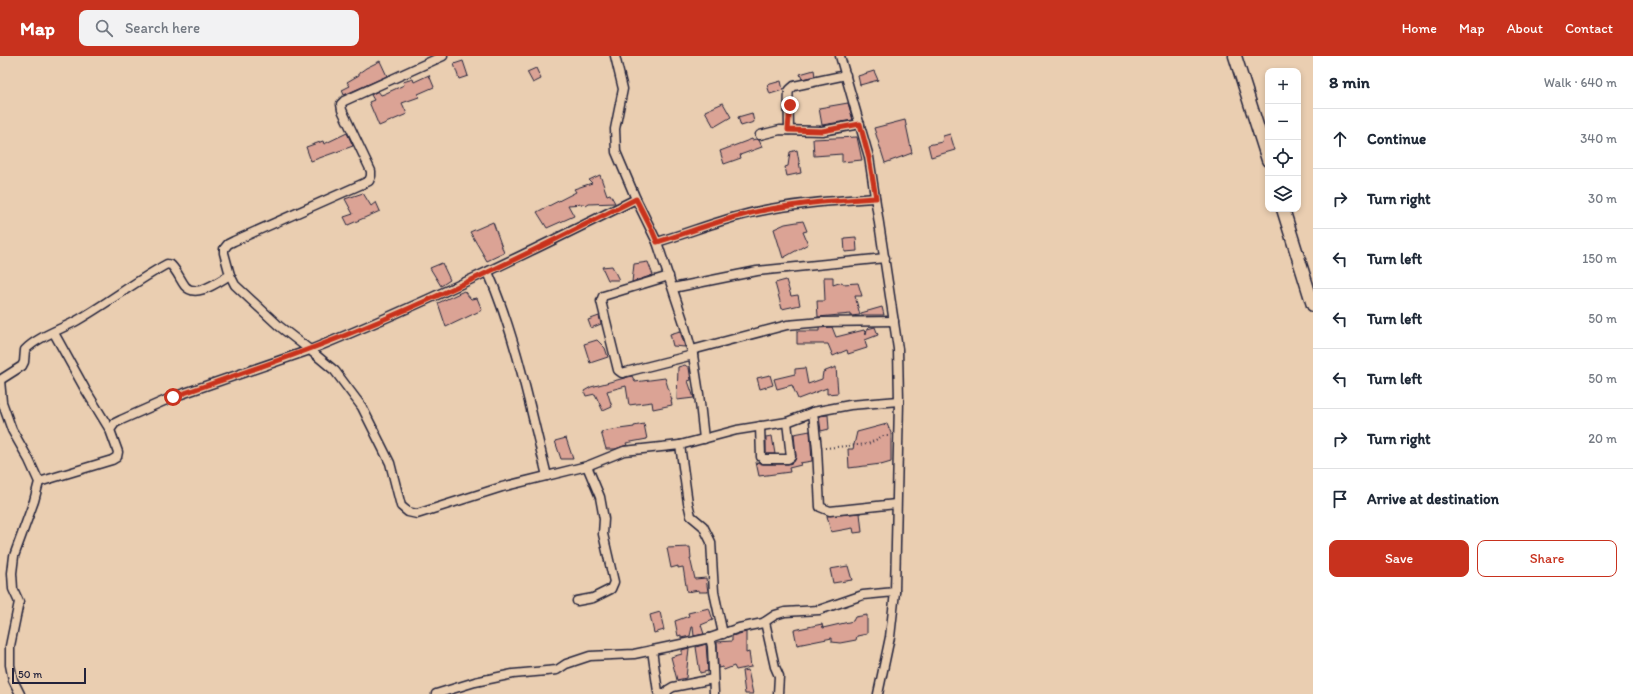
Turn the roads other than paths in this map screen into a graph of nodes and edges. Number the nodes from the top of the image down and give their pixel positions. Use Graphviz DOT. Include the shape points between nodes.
graph roads {
  1 [pos="443,56"];
  2 [pos="615,56"];
  3 [pos="840,56"];
  4 [pos="1236,56"];
  5 [pos="846,75"];
  6 [pos="860,124"];
  7 [pos="788,130"];
  8 [pos="760,135"];
  9 [pos="1265,150"];
  10 [pos="876,198"];
  11 [pos="636,199"];
  12 [pos="1284,212"];
  13 [pos="657,242"];
  14 [pos="885,258"];
  15 [pos="488,272"];
  16 [pos="230,274"];
  17 [pos="669,276"];
  18 [pos="673,288"];
  19 [pos="1313,305"];
  20 [pos="894,321"];
  21 [pos="54,333"];
  22 [pos="310,350"];
  23 [pos="692,353"];
  24 [pos="0,380"];
  25 [pos="899,401"];
  26 [pos="813,412"];
  27 [pos="787,422"];
  28 [pos="760,426"];
  29 [pos="110,430"];
  30 [pos="704,439"];
  31 [pos="680,445"];
  32 [pos="587,466"];
  33 [pos="547,476"];
  34 [pos="39,482"];
  35 [pos="896,504"];
  36 [pos="895,592"];
  37 [pos="578,601"];
  38 [pos="765,622"];
  39 [pos="723,634"];
  40 [pos="710,638"];
  41 [pos="652,650"];
  42 [pos="713,679"];
  43 [pos="20,694"];
  44 [pos="436,694"];
  45 [pos="662,694"];
  46 [pos="666,694"];
  47 [pos="714,694"];
  48 [pos="778,694"];
  49 [pos="878,694"];
  1 -- 16 [label="street" via="341,104 371,171 369,181 228,244 224,254"];
  2 -- 11 [label="street" via="623,89 615,129 616,152"];
  3 -- 5 [label="street"];
  4 -- 9 [label="main road"];
  5 -- 6 [label="street"];
  5 -- 7 [label="street" via="794,86 788,96"];
  6 -- 7 [label="street" via="822,131"];
  6 -- 10 [label="street"];
  7 -- 8 [label="street"];
  10 -- 13 [label="street" via="833,200 765,210"];
  10 -- 14 [label="street"];
  11 -- 13 [label="street"];
  11 -- 15 [label="street"];
  12 -- 19 [label="main road"];
  13 -- 17 [label="street"];
  14 -- 18 [label="street" via="757,272"];
  14 -- 20 [label="street"];
  15 -- 22 [label="street"];
  15 -- 33 [label="street" via="522,374"];
  16 -- 21 [label="street" via="201,290 193,291 187,288 171,265 167,264 136,281 112,300"];
  16 -- 22 [label="street" via="235,285 279,326"];
  17 -- 18 [label="street"];
  17 -- 23 [label="street" via="601,298 618,370 622,373"];
  18 -- 23 [label="street"];
  20 -- 23 [label="street" via="787,325"];
  20 -- 25 [label="street" via="898,349"];
  21 -- 24 [label="street" via="32,343 25,350 22,366"];
  21 -- 29 [label="street"];
  22 -- 29 [label="street" via="173,397 115,423"];
  22 -- 33 [label="street" via="335,371 362,407 390,463 401,506 408,512 417,514 502,487"];
  23 -- 30 [label="street"];
  24 -- 34 [label="street" via="2,402 12,430"];
  25 -- 26 [label="street" via="850,405"];
  25 -- 35 [label="street"];
  26 -- 27 [label="street"];
  26 -- 35 [label="street" via="820,507 830,511"];
  27 -- 28 [label="street"];
  27 -- 28 [label="street" via="791,457 788,459 761,458"];
  28 -- 30 [label="street"];
  29 -- 34 [label="street" via="118,452 112,460"];
  30 -- 31 [label="street"];
  31 -- 32 [label="street" via="624,451"];
  31 -- 39 [label="street" via="691,516 703,526 711,542 714,592"];
  32 -- 33 [label="street"];
  32 -- 37 [label="street" via="600,497 604,519 603,534 614,582 611,589 593,598"];
  34 -- 43 [label="street" via="14,556 12,574 13,588 19,602 10,646 10,665"];
  35 -- 36 [label="street"];
  36 -- 38 [label="street" via="863,595 819,610 785,612"];
  36 -- 49 [label="street" via="890,637"];
  38 -- 39 [label="street"];
  38 -- 48 [label="street" via="774,668 779,676"];
  39 -- 40 [label="street"];
  40 -- 41 [label="street"];
  40 -- 42 [label="street"];
  41 -- 44 [label="street" via="634,654 590,656 566,664 557,670 513,674"];
  41 -- 45 [label="street" via="658,692"];
  42 -- 46 [label="street" via="673,687"];
  42 -- 47 [label="street"];
}
